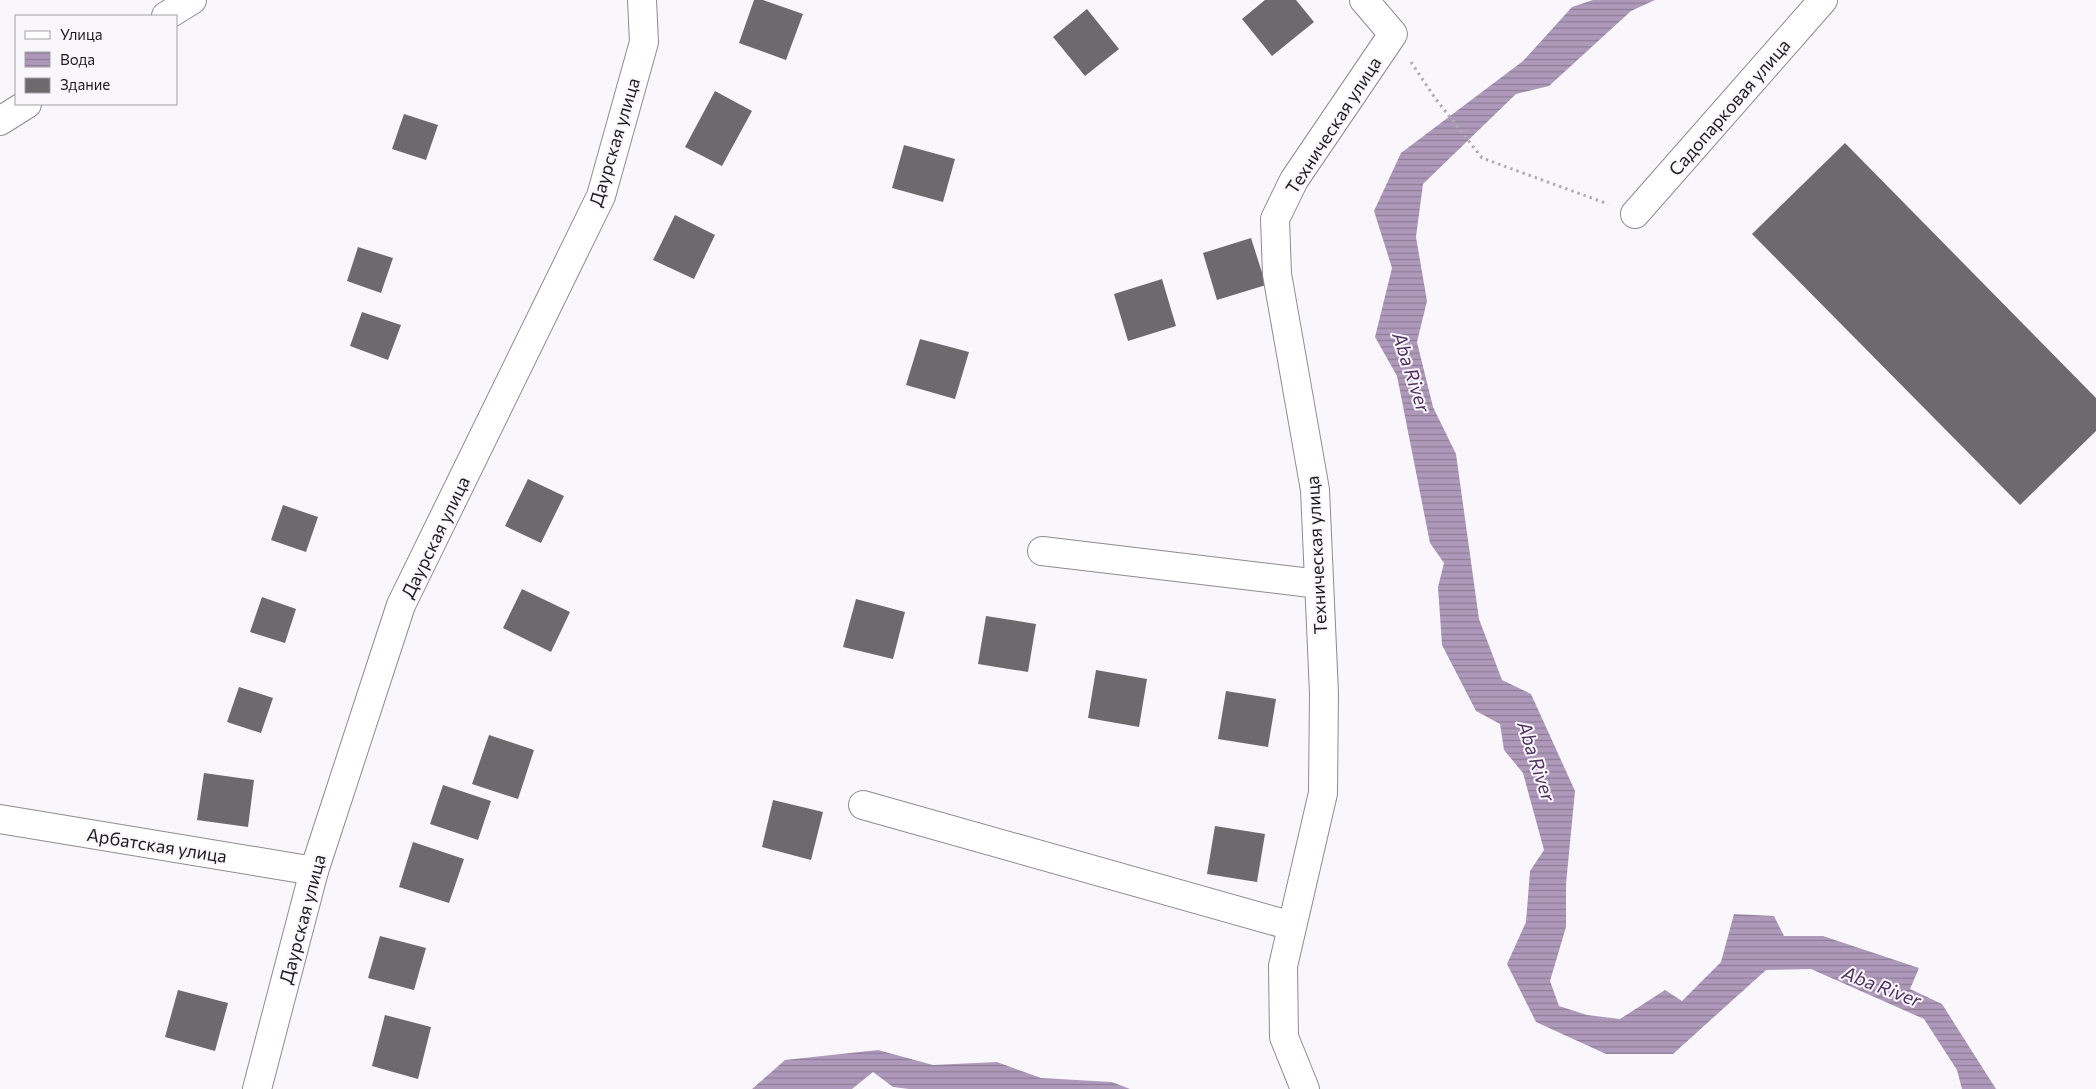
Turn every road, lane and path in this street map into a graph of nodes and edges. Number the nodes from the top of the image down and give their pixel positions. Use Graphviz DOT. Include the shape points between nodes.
graph roads {
  1 [pos="192,0"];
  2 [pos="642,0"];
  3 [pos="1364,0"];
  4 [pos="1823,0"];
  5 [pos="168,15"];
  6 [pos="1393,34"];
  7 [pos="25,105"];
  8 [pos="0,121"];
  9 [pos="1634,214"];
  10 [pos="1042,551"];
  11 [pos="1319,584"];
  12 [pos="863,805"];
  13 [pos="0,819"];
  14 [pos="314,871"];
  15 [pos="1292,926"];
  16 [pos="257,1089"];
  17 [pos="1305,1089"];
  1 -- 5 [label="street"];
  2 -- 14 [label="street, Даурская улица" via="644,42 601,196 402,605"];
  3 -- 6 [label="street"];
  4 -- 9 [label="street, Садопарковая улица"];
  6 -- 9 [label="path" via="1435,98 1482,158"];
  6 -- 11 [label="street, Техническая улица" via="1294,180 1275,219 1277,274 1315,490"];
  7 -- 8 [label="street"];
  10 -- 11 [label="street"];
  11 -- 15 [label="street, Техническая улица" via="1324,693 1322,793"];
  12 -- 15 [label="street"];
  13 -- 14 [label="street, Арбатская улица"];
  14 -- 16 [label="street, Даурская улица"];
  15 -- 17 [label="street, Техническая улица" via="1283,966 1284,1037"];
}
